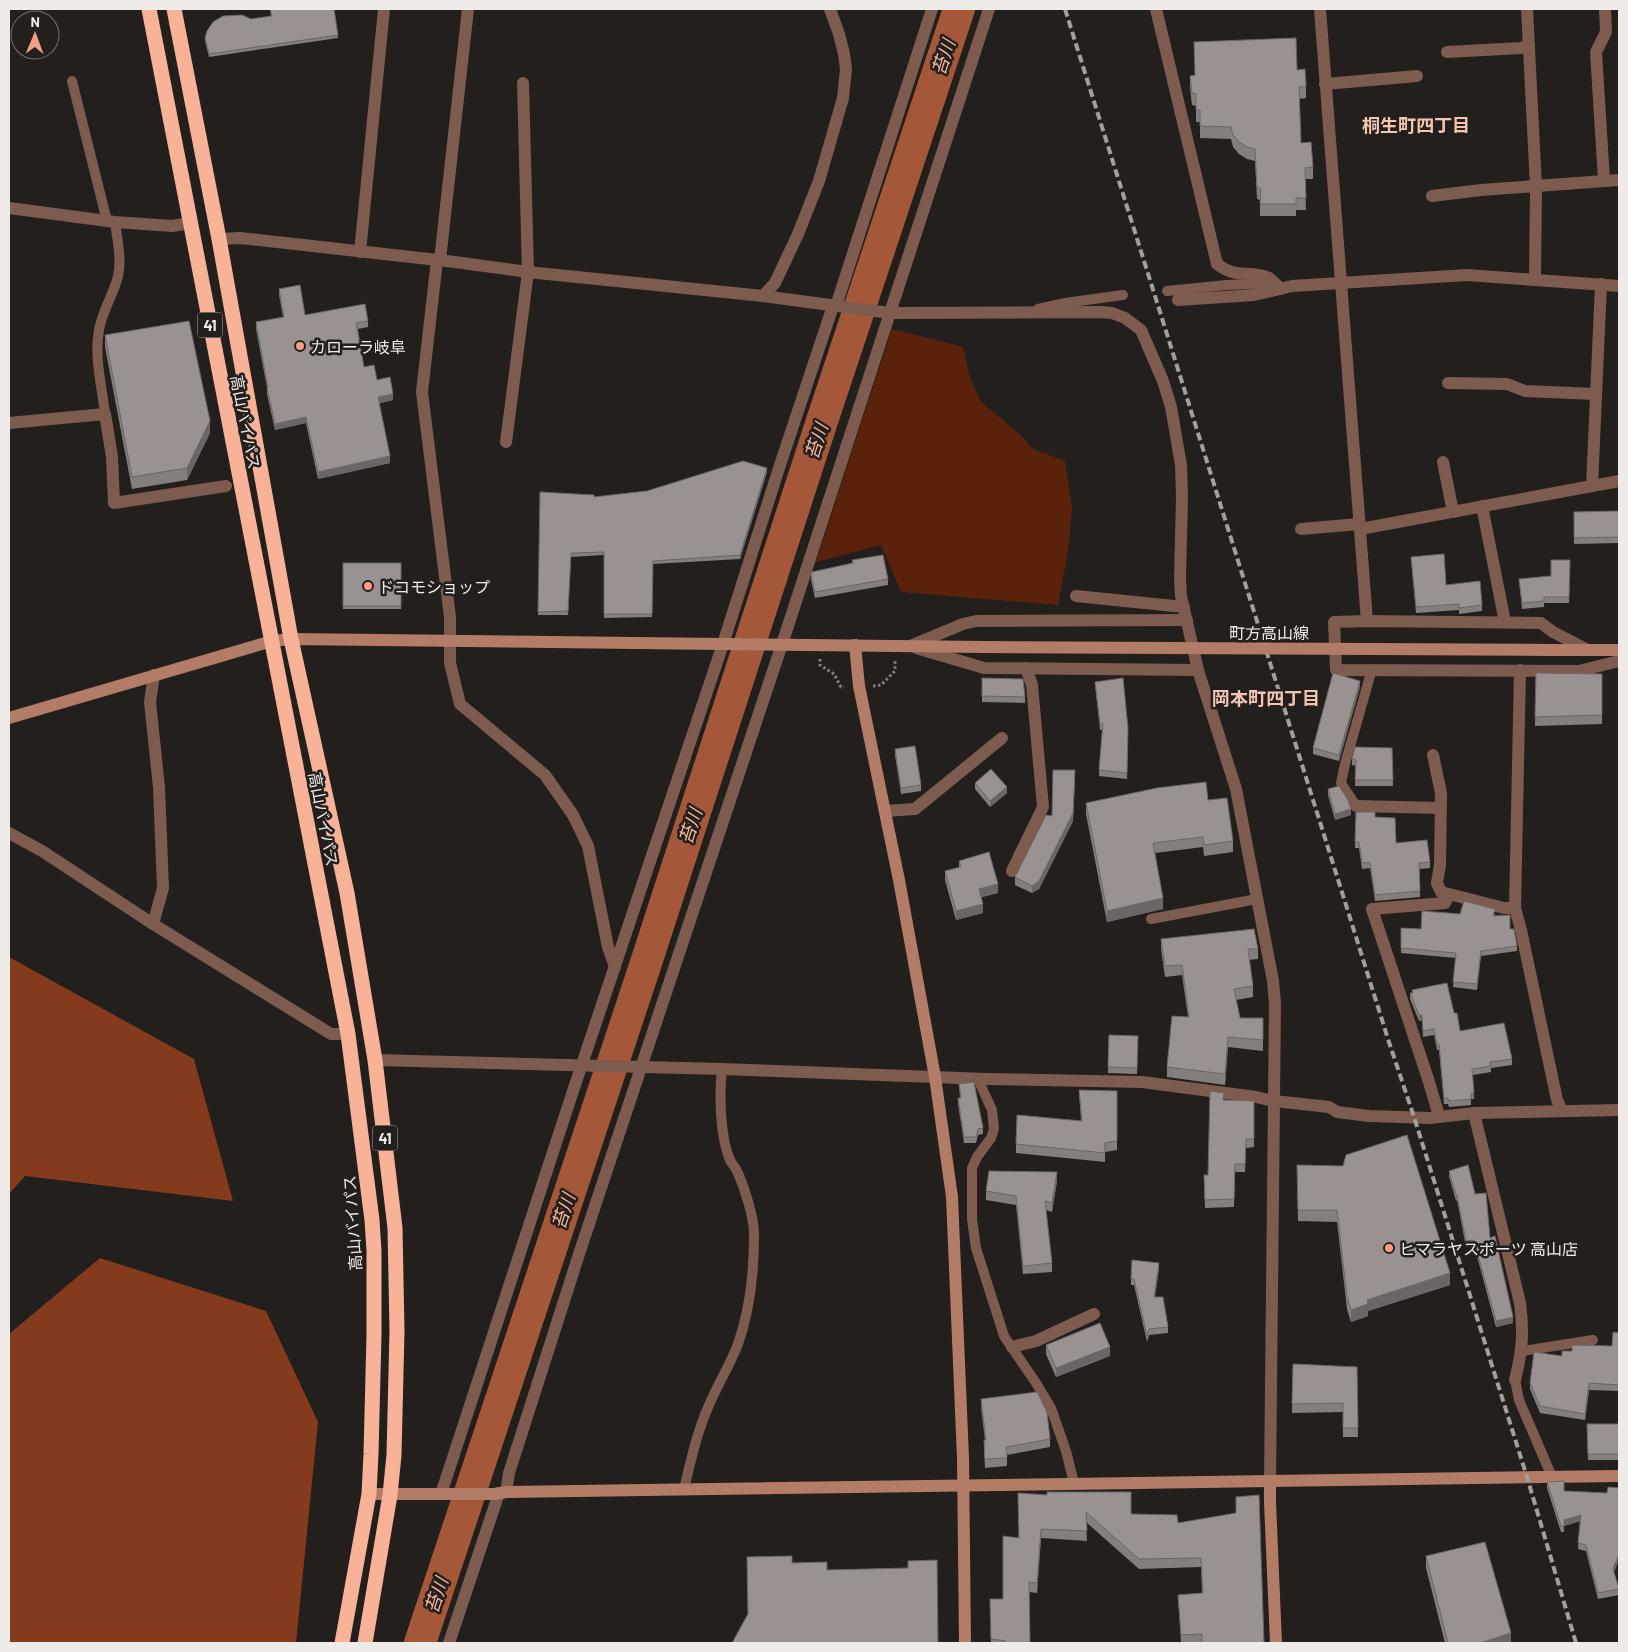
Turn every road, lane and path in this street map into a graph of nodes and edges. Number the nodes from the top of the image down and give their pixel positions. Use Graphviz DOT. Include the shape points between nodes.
graph roads {
  1 [pos="149,9"];
  2 [pos="174,9"];
  3 [pos="384,9"];
  4 [pos="468,9"];
  5 [pos="830,9"];
  6 [pos="932,9"];
  7 [pos="989,9"];
  8 [pos="1156,9"];
  9 [pos="1320,9"];
  10 [pos="1527,9"];
  11 [pos="1605,9"];
  12 [pos="1529,45"];
  13 [pos="1447,52"];
  14 [pos="1417,76"];
  15 [pos="72,81"];
  16 [pos="523,82"];
  17 [pos="1325,84"];
  18 [pos="1604,180"];
  19 [pos="1619,180"];
  20 [pos="1536,186"];
  21 [pos="1432,196"];
  22 [pos="9,208"];
  23 [pos="111,222"];
  24 [pos="190,223"];
  25 [pos="219,239"];
  26 [pos="360,252"];
  27 [pos="439,260"];
  28 [pos="528,272"];
  29 [pos="1535,279"];
  30 [pos="1341,283"];
  31 [pos="1601,284"];
  32 [pos="1278,286"];
  33 [pos="1619,286"];
  34 [pos="1167,291"];
  35 [pos="1123,295"];
  36 [pos="763,296"];
  37 [pos="1178,300"];
  38 [pos="836,306"];
  39 [pos="887,312"];
  40 [pos="1025,312"];
  41 [pos="1448,383"];
  42 [pos="1596,394"];
  43 [pos="105,414"];
  44 [pos="9,423"];
  45 [pos="506,442"];
  46 [pos="1443,462"];
  47 [pos="1619,481"];
  48 [pos="226,486"];
  49 [pos="1592,486"];
  50 [pos="1482,506"];
  51 [pos="1453,512"];
  52 [pos="1359,527"];
  53 [pos="1301,529"];
  54 [pos="1076,596"];
  55 [pos="1184,607"];
  56 [pos="1187,620"];
  57 [pos="1367,621"];
  58 [pos="1506,622"];
  59 [pos="291,639"];
  60 [pos="272,641"];
  61 [pos="449,641"];
  62 [pos="725,644"];
  63 [pos="778,644"];
  64 [pos="855,645"];
  65 [pos="910,646"];
  66 [pos="1588,650"];
  67 [pos="1619,650"];
  68 [pos="1619,661"];
  69 [pos="1026,668"];
  70 [pos="1372,669"];
  71 [pos="1198,670"];
  72 [pos="1520,670"];
  73 [pos="154,675"];
  74 [pos="9,718"];
  75 [pos="1002,738"];
  76 [pos="1433,756"];
  77 [pos="1356,806"];
  78 [pos="1441,808"];
  79 [pos="885,812"];
  80 [pos="9,833"];
  81 [pos="1012,871"];
  82 [pos="1449,894"];
  83 [pos="1257,899"];
  84 [pos="1515,908"];
  85 [pos="1151,919"];
  86 [pos="153,924"];
  87 [pos="615,967"];
  88 [pos="348,1034"];
  89 [pos="376,1060"];
  90 [pos="585,1066"];
  91 [pos="638,1068"];
  92 [pos="722,1070"];
  93 [pos="935,1077"];
  94 [pos="978,1079"];
  95 [pos="1274,1101"];
  96 [pos="1619,1110"];
  97 [pos="1562,1111"];
  98 [pos="1474,1113"];
  99 [pos="1438,1116"];
  100 [pos="1094,1314"];
  101 [pos="1593,1340"];
  102 [pos="1012,1347"];
  103 [pos="1522,1351"];
  104 [pos="1515,1380"];
  105 [pos="1619,1476"];
  106 [pos="1552,1478"];
  107 [pos="1270,1482"];
  108 [pos="1074,1483"];
  109 [pos="962,1487"];
  110 [pos="684,1489"];
  111 [pos="500,1493"];
  112 [pos="369,1494"];
  113 [pos="444,1494"];
  114 [pos="390,1495"];
  115 [pos="342,1643"];
  116 [pos="365,1643"];
  117 [pos="450,1643"];
  118 [pos="964,1643"];
  119 [pos="1276,1643"];
  1 -- 24 [label="highway, 高山バイパス / 41"];
  2 -- 25 [label="highway, 高山バイパス / 41"];
  3 -- 26 [label="street"];
  4 -- 27 [label="street"];
  5 -- 36 [label="street" via="844,54 843,98 820,181 775,283"];
  6 -- 38 [label="street"];
  7 -- 39 [label="street"];
  8 -- 32 [label="street" via="1217,264 1236,274 1269,278"];
  9 -- 17 [label="street"];
  10 -- 12 [label="street"];
  11 -- 18 [label="street" via="1606,32 1596,52"];
  12 -- 13 [label="street"];
  12 -- 20 [label="street"];
  14 -- 17 [label="street"];
  15 -- 23 [label="lane"];
  16 -- 28 [label="street"];
  17 -- 30 [label="street"];
  18 -- 19 [label="street"];
  18 -- 20 [label="street"];
  20 -- 21 [label="street"];
  20 -- 29 [label="street"];
  22 -- 23 [label="street"];
  23 -- 24 [label="street" via="172,226"];
  23 -- 43 [label="lane" via="118,242 119,274 98,337"];
  24 -- 60 [label="highway, 高山バイパス / 41"];
  25 -- 26 [label="street" via="240,238"];
  25 -- 59 [label="highway, 高山バイパス / 41"];
  26 -- 27 [label="street"];
  27 -- 28 [label="street"];
  27 -- 61 [label="street" via="422,392 450,617"];
  28 -- 36 [label="street"];
  28 -- 45 [label="street"];
  29 -- 30 [label="street" via="1467,275"];
  29 -- 31 [label="street"];
  30 -- 32 [label="street"];
  30 -- 52 [label="street"];
  31 -- 33 [label="street"];
  31 -- 42 [label="street"];
  32 -- 34 [label="lane" via="1226,285"];
  32 -- 37 [label="street" via="1254,295"];
  35 -- 40 [label="lane"];
  36 -- 38 [label="street"];
  38 -- 39 [label="street"];
  38 -- 62 [label="street" via="780,465"];
  39 -- 40 [label="street"];
  39 -- 63 [label="street"];
  40 -- 55 [label="street" via="1112,313 1141,330 1163,381 1177,437 1182,496 1180,578"];
  41 -- 42 [label="street" via="1507,384 1525,391"];
  42 -- 49 [label="street"];
  43 -- 44 [label="street"];
  43 -- 48 [label="street" via="112,457 114,503"];
  46 -- 51 [label="street"];
  47 -- 49 [label="street"];
  49 -- 50 [label="street"];
  50 -- 51 [label="street"];
  50 -- 58 [label="street"];
  51 -- 52 [label="street"];
  52 -- 53 [label="street"];
  52 -- 57 [label="street"];
  54 -- 55 [label="street"];
  55 -- 56 [label="street"];
  56 -- 65 [label="street" via="976,621"];
  56 -- 71 [label="street"];
  57 -- 58 [label="street"];
  57 -- 70 [label="street" via="1334,622 1336,670"];
  58 -- 66 [label="street" via="1541,623"];
  59 -- 60 [label="street"];
  59 -- 61 [label="street"];
  59 -- 89 [label="highway, 高山バイパス / 41" via="347,893"];
  60 -- 73 [label="street"];
  60 -- 88 [label="highway, 高山バイパス / 41"];
  61 -- 62 [label="street"];
  61 -- 87 [label="street" via="450,663 460,704 545,775 582,831"];
  62 -- 63 [label="street"];
  62 -- 87 [label="street"];
  63 -- 64 [label="street, 町方高山線"];
  63 -- 91 [label="street"];
  64 -- 65 [label="street, 町方高山線"];
  64 -- 79 [label="street"];
  65 -- 66 [label="street, 町方高山線, bridge"];
  65 -- 69 [label="street" via="984,668"];
  66 -- 67 [label="street"];
  68 -- 72 [label="street" via="1579,671"];
  69 -- 71 [label="street"];
  69 -- 81 [label="street" via="1032,685 1043,807"];
  70 -- 72 [label="street"];
  70 -- 77 [label="lane" via="1341,783"];
  71 -- 83 [label="street" via="1236,789"];
  72 -- 84 [label="street"];
  73 -- 74 [label="street"];
  73 -- 86 [label="street" via="150,702 159,787 163,888"];
  75 -- 79 [label="street" via="915,809"];
  76 -- 78 [label="street"];
  77 -- 78 [label="street"];
  78 -- 82 [label="street" via="1437,883 1441,892"];
  79 -- 93 [label="street"];
  80 -- 86 [label="street"];
  82 -- 84 [label="street"];
  82 -- 99 [label="street" via="1445,903 1372,909"];
  83 -- 85 [label="lane"];
  83 -- 95 [label="street" via="1275,1004"];
  84 -- 97 [label="street"];
  86 -- 88 [label="street" via="331,1034"];
  87 -- 90 [label="street"];
  88 -- 112 [label="highway, 高山バイパス / 41" via="374,1251"];
  89 -- 90 [label="street"];
  89 -- 114 [label="highway, 高山バイパス / 41" via="396,1228 397,1331"];
  90 -- 91 [label="street"];
  90 -- 113 [label="street"];
  91 -- 92 [label="street"];
  91 -- 111 [label="street"];
  92 -- 93 [label="street"];
  92 -- 110 [label="lane" via="726,1142 742,1184 754,1234 750,1291 739,1342 698,1432"];
  93 -- 94 [label="street"];
  93 -- 109 [label="street" via="952,1197"];
  94 -- 95 [label="street" via="1142,1082"];
  94 -- 102 [label="lane" via="992,1110 994,1129 972,1168 972,1220 976,1248 992,1301 1004,1336"];
  95 -- 99 [label="street" via="1329,1107 1337,1112 1370,1116"];
  95 -- 107 [label="street"];
  96 -- 97 [label="street"];
  97 -- 98 [label="street"];
  98 -- 99 [label="street"];
  98 -- 103 [label="street" via="1520,1303"];
  100 -- 102 [label="street" via="1036,1341"];
  101 -- 103 [label="lane"];
  102 -- 108 [label="lane" via="1051,1408"];
  103 -- 104 [label="street"];
  104 -- 106 [label="lane"];
  105 -- 106 [label="street"];
  106 -- 107 [label="street"];
  107 -- 108 [label="street"];
  107 -- 119 [label="street"];
  108 -- 109 [label="street"];
  109 -- 110 [label="street"];
  109 -- 118 [label="street"];
  110 -- 111 [label="street"];
  111 -- 113 [label="street"];
  111 -- 117 [label="street"];
  112 -- 114 [label="street"];
  112 -- 115 [label="highway, 高山バイパス / 41"];
  113 -- 114 [label="street"];
  114 -- 116 [label="highway, 高山バイパス / 41"];
}
